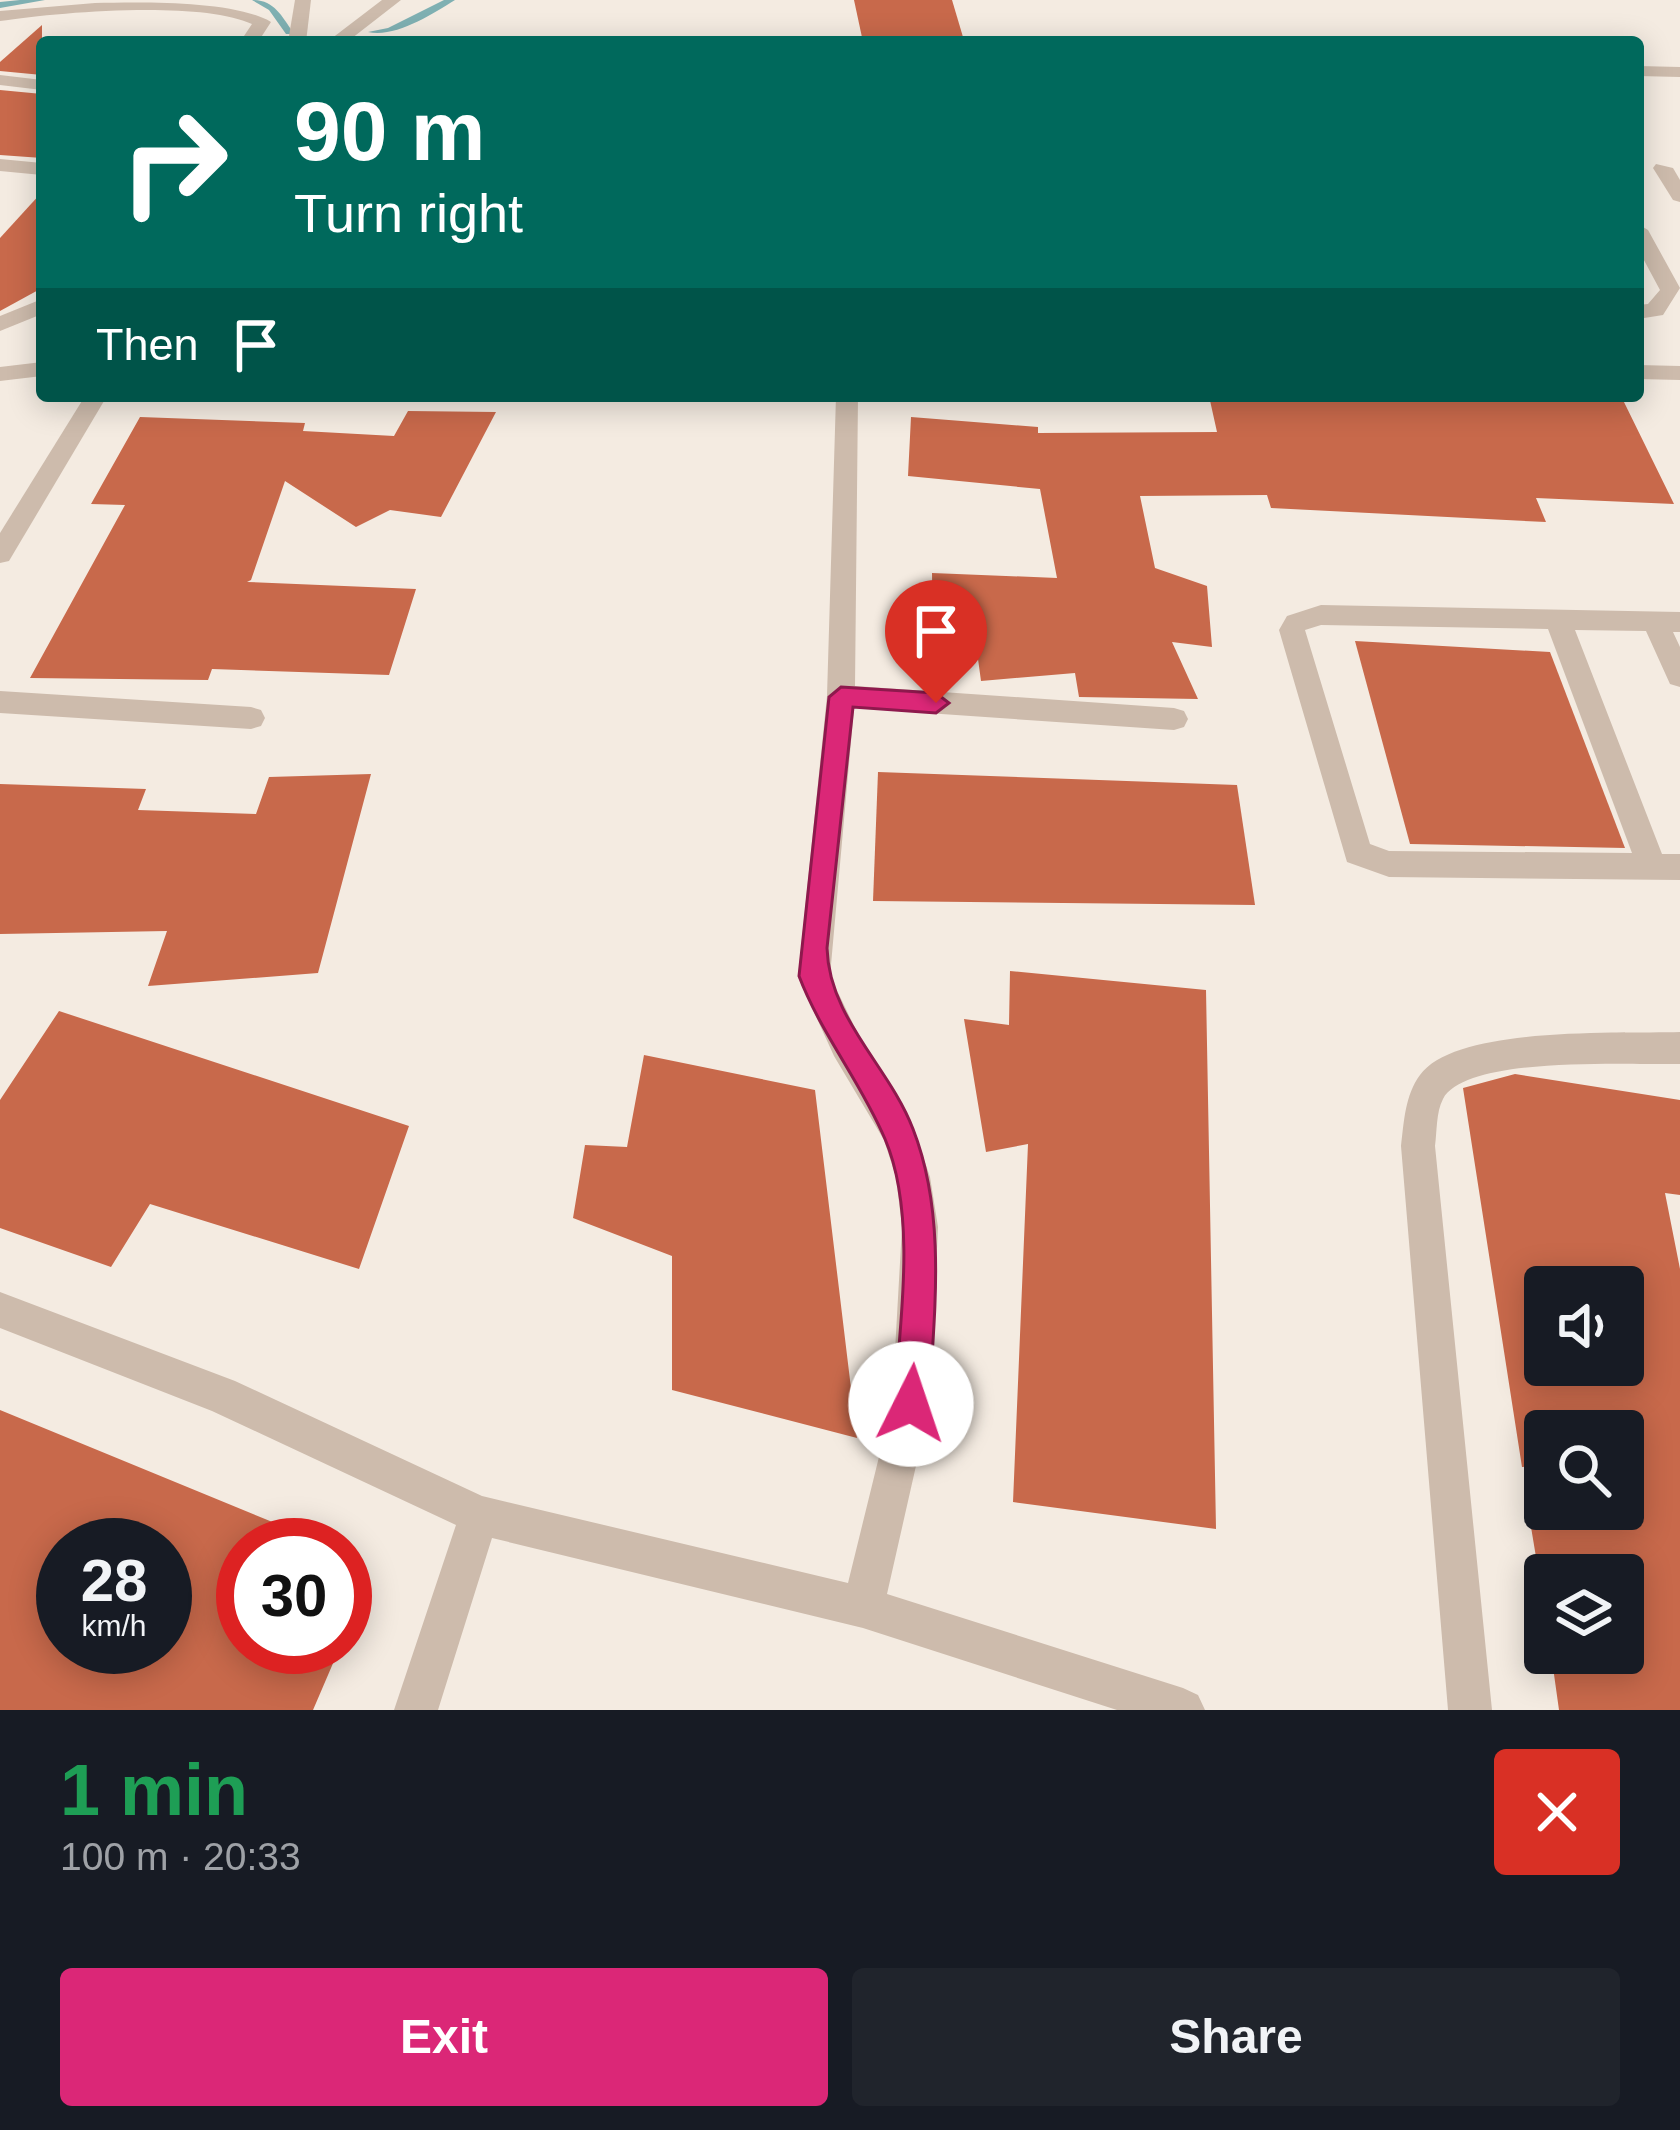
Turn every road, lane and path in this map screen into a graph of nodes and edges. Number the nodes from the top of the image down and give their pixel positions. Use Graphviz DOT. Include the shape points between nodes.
graph roads {
  1 [pos="303,0"];
  2 [pos="393,0"];
  3 [pos="0,16"];
  4 [pos="253,36"];
  5 [pos="298,36"];
  6 [pos="344,36"];
  7 [pos="1644,71"];
  8 [pos="1680,72"];
  9 [pos="0,80"];
  10 [pos="36,84"];
  11 [pos="1664,168"];
  12 [pos="3,169"];
  13 [pos="36,169"];
  14 [pos="1680,196"];
  15 [pos="1644,241"];
  16 [pos="36,309"];
  17 [pos="1644,311"];
  18 [pos="0,324"];
  19 [pos="36,370"];
  20 [pos="1644,372"];
  21 [pos="1680,373"];
  22 [pos="0,374"];
  23 [pos="92,402"];
  24 [pos="847,402"];
  25 [pos="0,554"];
  26 [pos="1558,620"];
  27 [pos="1668,622"];
  28 [pos="1680,676"];
  29 [pos="841,697"];
  30 [pos="0,702"];
  31 [pos="251,718"];
  32 [pos="1174,719"];
  33 [pos="1666,867"];
  34 [pos="1679,1051"];
  35 [pos="0,1310"];
  36 [pos="479,1515"];
  37 [pos="862,1607"];
  38 [pos="416,1710"];
  39 [pos="1183,1710"];
  40 [pos="1470,1710"];
  1 -- 5 [label="street"];
  2 -- 6 [label="street"];
  3 -- 4 [label="street" via="178,3 247,9 262,22"];
  7 -- 8 [label="street"];
  9 -- 10 [label="street"];
  11 -- 14 [label="street"];
  12 -- 13 [label="street"];
  15 -- 17 [label="street" via="1671,291"];
  16 -- 18 [label="street"];
  19 -- 22 [label="street"];
  20 -- 21 [label="street"];
  23 -- 25 [label="street"];
  24 -- 29 [label="street"];
  26 -- 27 [label="street"];
  26 -- 33 [label="street"];
  26 -- 33 [label="street" via="1321,615 1297,623 1293,640 1352,845 1389,864"];
  27 -- 28 [label="street"];
  29 -- 32 [label="street"];
  29 -- 37 [label="street" via="814,976 899,1132 920,1227 911,1404"];
  30 -- 31 [label="street"];
  34 -- 40 [label="street" via="1493,1057 1459,1065 1426,1096 1418,1145"];
  35 -- 36 [label="street" via="221,1396"];
  36 -- 37 [label="street"];
  36 -- 38 [label="street"];
  37 -- 39 [label="street"];
}
